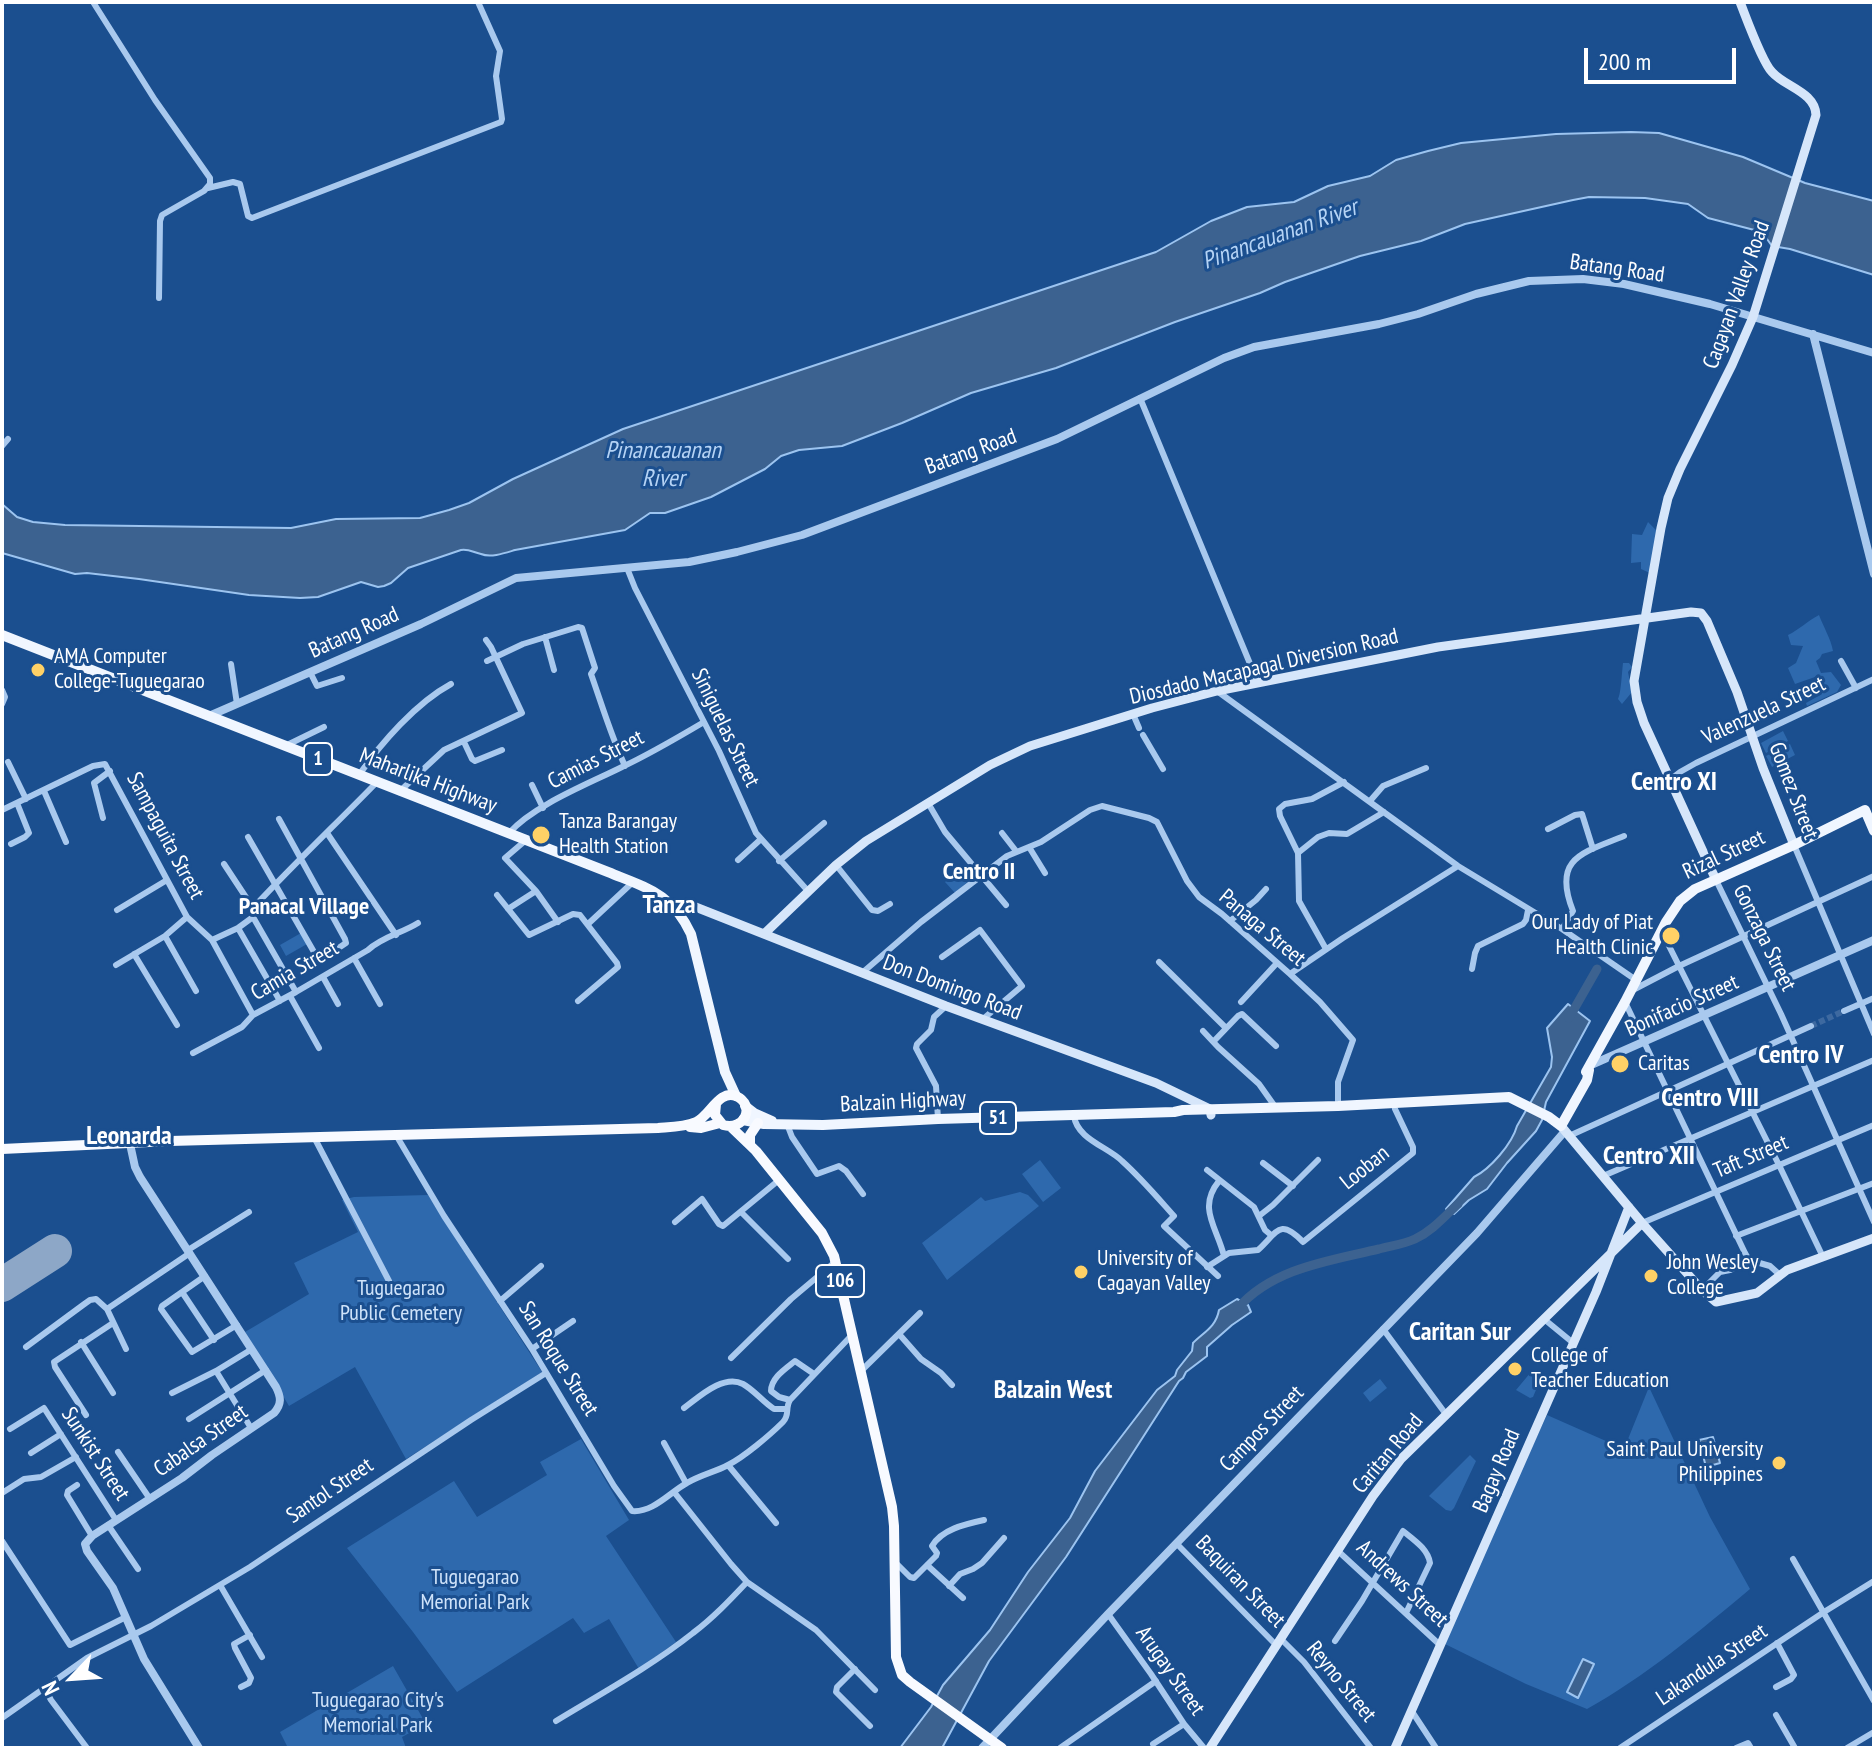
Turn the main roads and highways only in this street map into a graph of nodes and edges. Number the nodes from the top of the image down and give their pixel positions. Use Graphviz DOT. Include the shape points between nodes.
graph roads {
  1 [pos="1740,2"];
  2 [pos="1645,619"];
  3 [pos="2,635"];
  4 [pos="1870,808"];
  5 [pos="1874,831"];
  6 [pos="1794,845"];
  7 [pos="1716,880"];
  8 [pos="675,907"];
  9 [pos="764,934"];
  10 [pos="725,1072"];
  11 [pos="736,1096"];
  12 [pos="718,1102"];
  13 [pos="1519,1102"];
  14 [pos="745,1106"];
  15 [pos="1210,1112"];
  16 [pos="734,1123"];
  17 [pos="758,1123"];
  18 [pos="782,1123"];
  19 [pos="676,1126"];
  20 [pos="1560,1126"];
  21 [pos="750,1145"];
  22 [pos="2,1149"];
  23 [pos="1629,1207"];
  24 [pos="1642,1223"];
  25 [pos="1874,1238"];
  26 [pos="1610,1255"];
  27 [pos="1002,1748"];
  28 [pos="1210,1748"];
  29 [pos="1395,1748"];
  1 -- 2 [label="main road, Cagayan Valley Road" via="1770,71 1809,99 1816,115 1753,317 1668,498"];
  2 -- 6 [label="main road, Gomez Street" via="1691,612 1704,616"];
  2 -- 7 [label="main road, Gonzaga Street" via="1635,691 1644,723"];
  2 -- 9 [label="main road, Diosdado Macapagal Diversion Road" via="1438,647 1217,691 1030,746 866,841"];
  3 -- 8 [label="main road, Maharlika Highway / 1" via="633,882"];
  4 -- 5 [label="main road"];
  4 -- 6 [label="main road, Rizal Street"];
  6 -- 7 [label="main road, Rizal Street"];
  7 -- 20 [label="main road, Rizal Street" via="1683,897 1661,930"];
  8 -- 9 [label="main road, Don Domingo Road" via="693,906"];
  8 -- 10 [label="main road" via="691,934"];
  9 -- 15 [label="main road, Don Domingo Road" via="1156,1083"];
  10 -- 11 [label="main road"];
  10 -- 12 [label="main road"];
  11 -- 12 [label="highway" via="726,1095"];
  11 -- 14 [label="highway"];
  12 -- 16 [label="highway" via="715,1115"];
  12 -- 19 [label="highway" via="695,1123"];
  13 -- 15 [label="main road, Balzain Highway / 51"];
  13 -- 15 [label="main road, Balzain Highway / 51" via="1509,1097"];
  13 -- 20 [label="main road, Balzain Highway / 51"];
  14 -- 16 [label="highway" via="746,1113"];
  14 -- 18 [label="main road, 51"];
  15 -- 18 [label="main road, Balzain Highway / 51"];
  16 -- 17 [label="main road, 51"];
  16 -- 19 [label="highway"];
  16 -- 21 [label="highway, 106"];
  17 -- 18 [label="main road, 51"];
  17 -- 21 [label="highway"];
  19 -- 22 [label="highway"];
  20 -- 23 [label="main road"];
  21 -- 27 [label="highway, 106" via="822,1233 835,1262 889,1491 896,1657 902,1675"];
  23 -- 24 [label="main road"];
  23 -- 26 [label="main road, Bagay Road"];
  24 -- 25 [label="main road" via="1719,1303 1757,1293 1787,1270"];
  24 -- 26 [label="main road, Caritan Road"];
  26 -- 28 [label="main road, Caritan Road" via="1401,1459"];
  26 -- 29 [label="main road, Bagay Road"];
}
